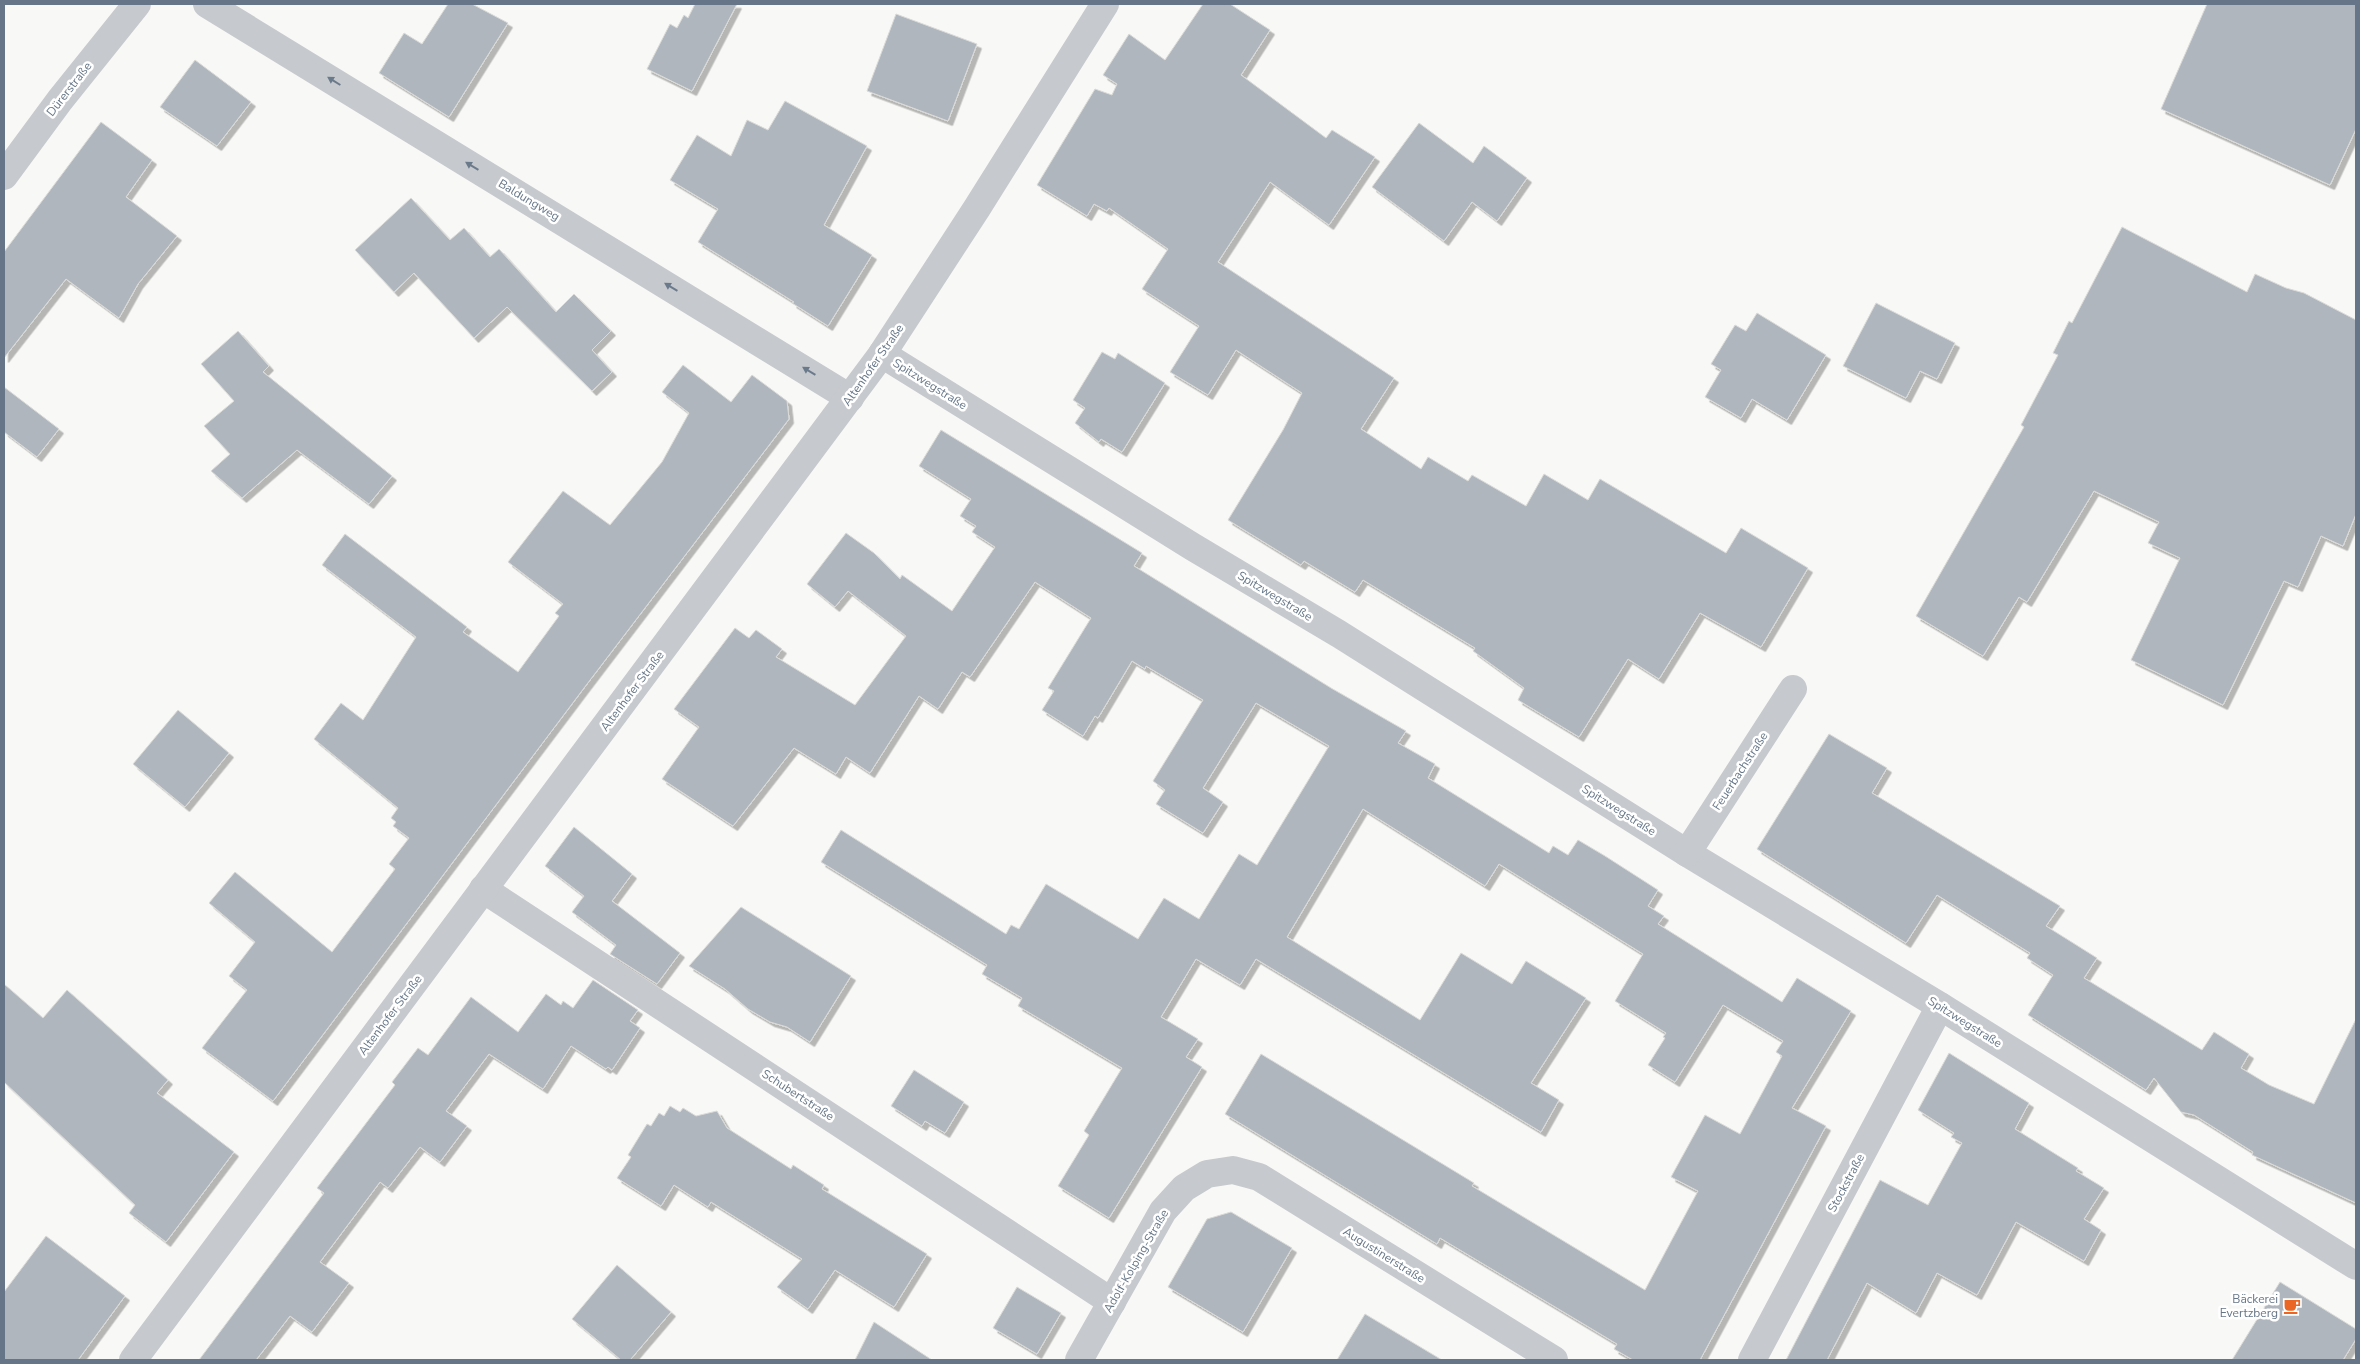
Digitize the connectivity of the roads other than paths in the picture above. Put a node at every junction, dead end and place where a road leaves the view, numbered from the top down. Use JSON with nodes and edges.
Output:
{"nodes":[{"id":1,"x":137,"y":4,"type":"edge"},
{"id":2,"x":207,"y":4,"type":"edge"},
{"id":3,"x":1105,"y":4,"type":"edge"},
{"id":4,"x":4,"y":176,"type":"edge"},
{"id":5,"x":882,"y":354,"type":"junction"},
{"id":6,"x":850,"y":398,"type":"junction"},
{"id":7,"x":1793,"y":689,"type":"dead end"},
{"id":8,"x":1687,"y":853,"type":"junction"},
{"id":9,"x":483,"y":889,"type":"junction"},
{"id":10,"x":1940,"y":1006,"type":"junction"},
{"id":11,"x":1208,"y":1174,"type":"joint"},
{"id":12,"x":2356,"y":1266,"type":"edge"},
{"id":13,"x":1112,"y":1302,"type":"junction"},
{"id":14,"x":133,"y":1360,"type":"edge"},
{"id":15,"x":1079,"y":1360,"type":"edge"},
{"id":16,"x":1554,"y":1360,"type":"edge"},
{"id":17,"x":1752,"y":1360,"type":"edge"}],
"edges":[{"from":1,"to":4,"type":"street","name":"Dürerstraße"},
{"from":6,"to":2,"type":"street","name":"Baldungweg","one_way":true},
{"from":3,"to":5,"type":"street","name":"Altenhofer Straße"},
{"from":5,"to":6,"type":"street","name":"Altenhofer Straße"},
{"from":5,"to":8,"type":"street","name":"Spitzwegstraße"},
{"from":6,"to":9,"type":"street","name":"Altenhofer Straße"},
{"from":7,"to":8,"type":"street","name":"Feuerbachstraße"},
{"from":8,"to":10,"type":"street","name":"Spitzwegstraße"},
{"from":9,"to":13,"type":"street","name":"Schubertstraße"},
{"from":9,"to":14,"type":"street","name":"Altenhofer Straße"},
{"from":10,"to":12,"type":"street","name":"Spitzwegstraße"},
{"from":10,"to":17,"type":"street","name":"Stockstraße"},
{"from":11,"to":13,"type":"street","name":"Adolf-Kolping-Straße"},
{"from":11,"to":16,"type":"street","name":"Augustinerstraße"},
{"from":13,"to":15,"type":"street","name":"Adolf-Kolping-Straße"}]}
